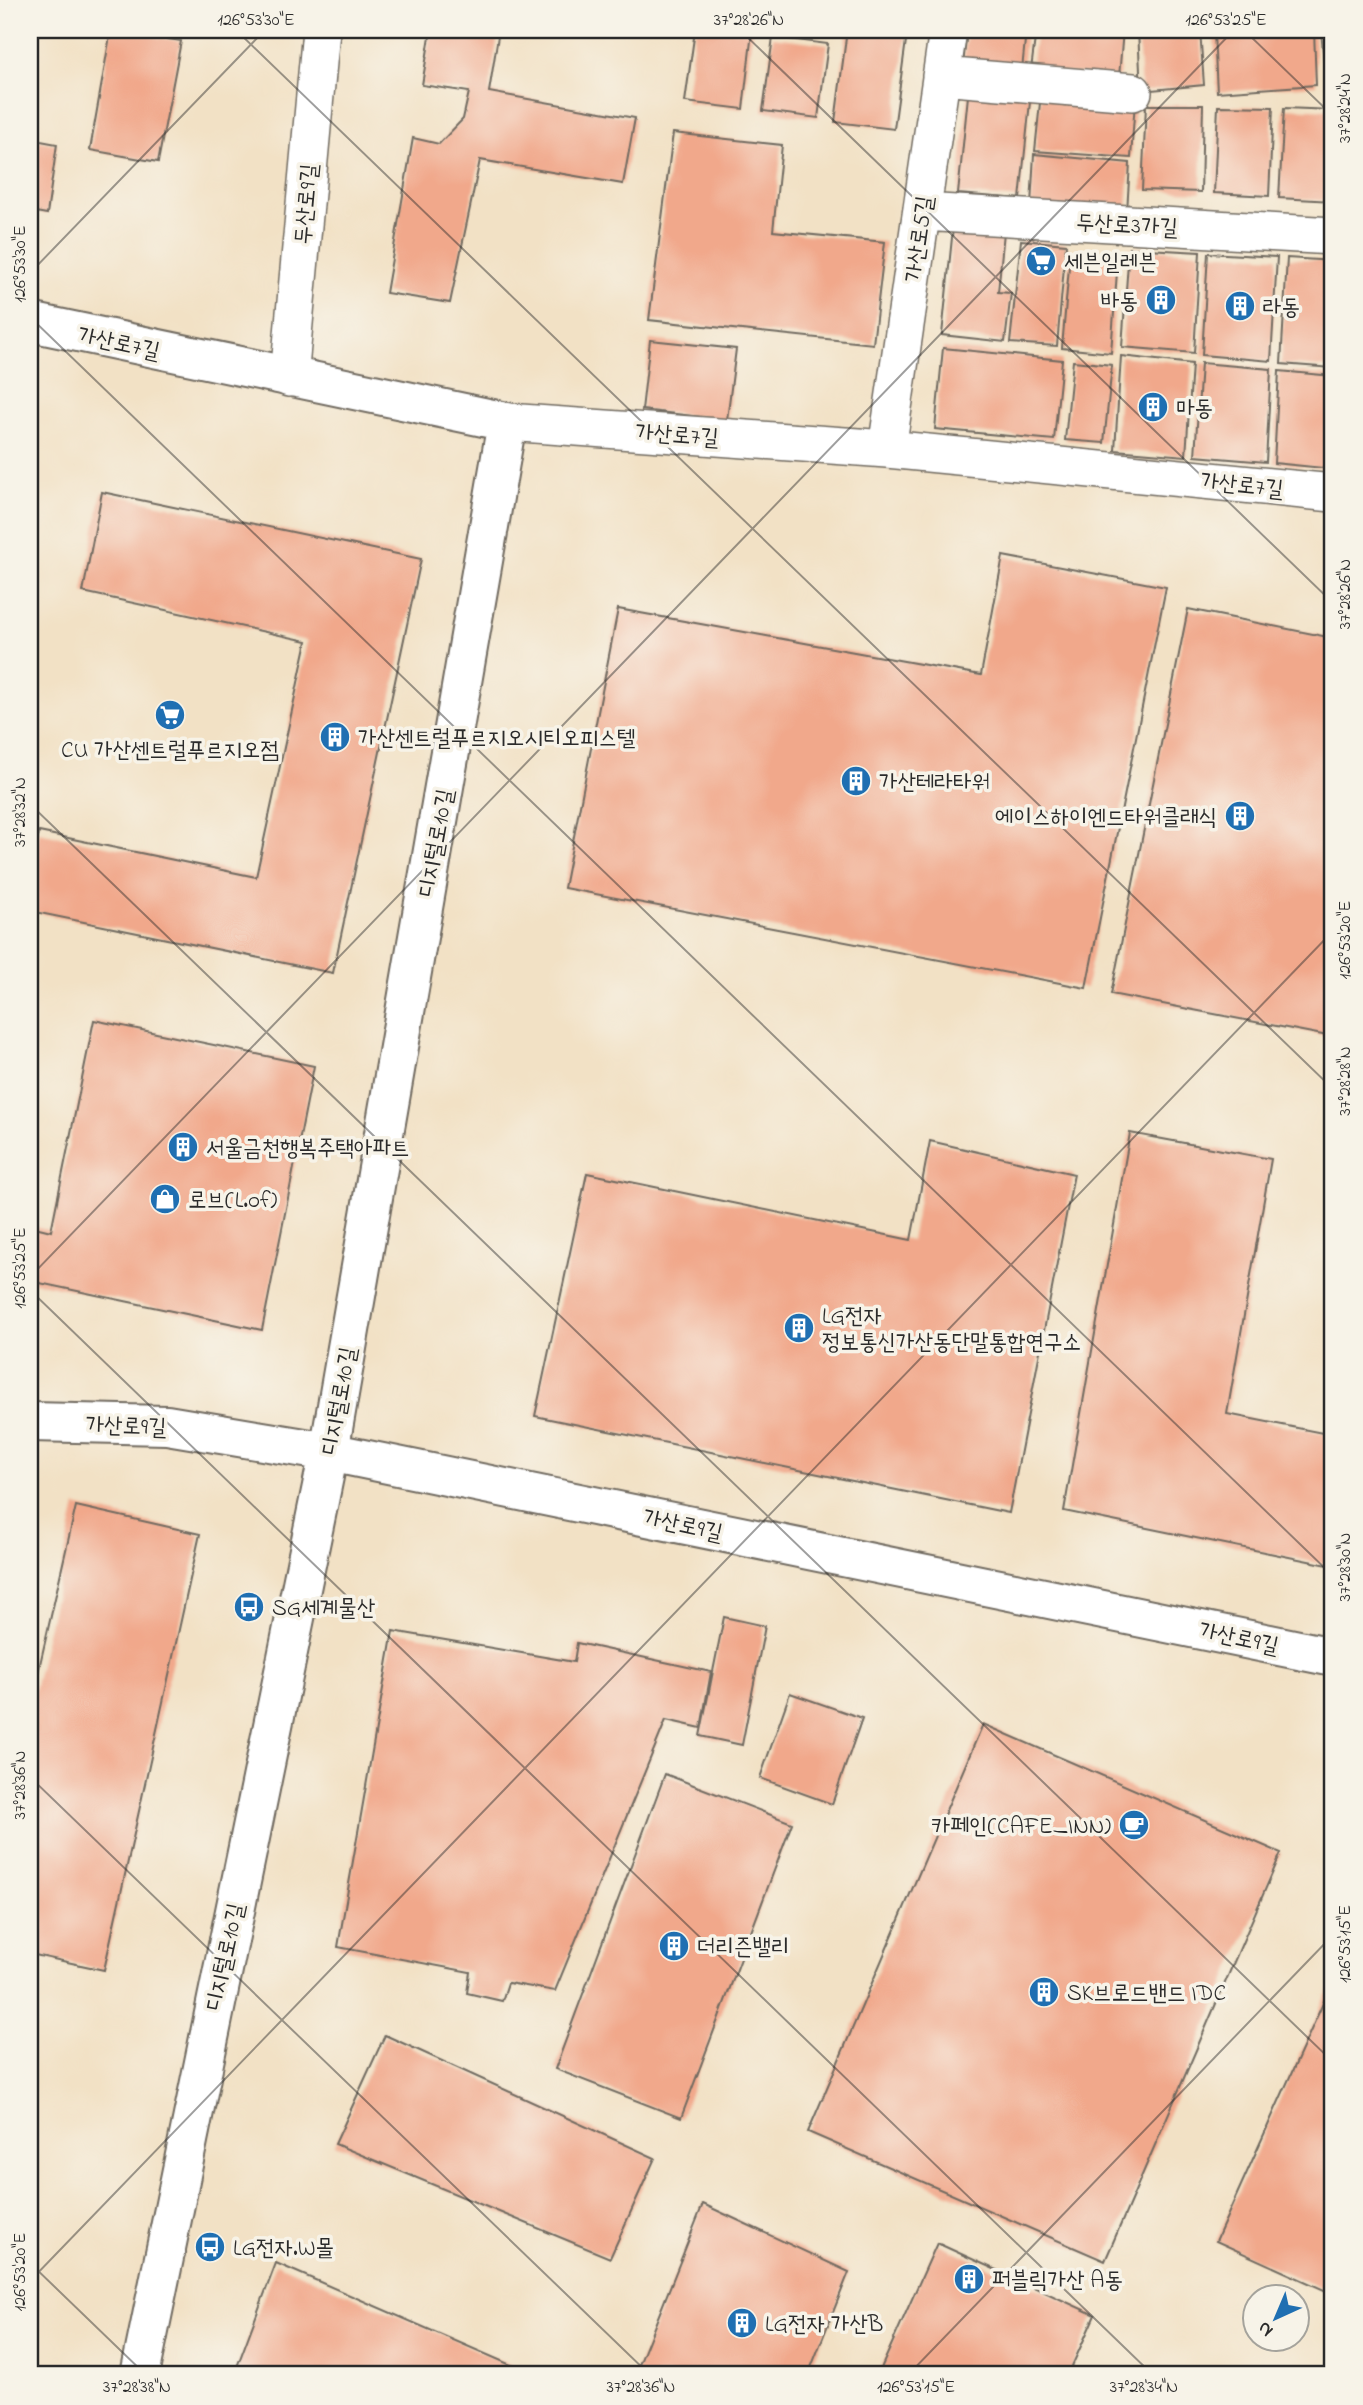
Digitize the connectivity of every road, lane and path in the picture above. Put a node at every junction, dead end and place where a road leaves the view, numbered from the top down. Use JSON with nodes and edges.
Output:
{"nodes":[{"id":1,"x":321,"y":30,"type":"edge"},
{"id":2,"x":948,"y":30,"type":"edge"},
{"id":3,"x":941,"y":76,"type":"junction"},
{"id":4,"x":1133,"y":92,"type":"dead end"},
{"id":5,"x":922,"y":212,"type":"junction"},
{"id":6,"x":1333,"y":236,"type":"edge"},
{"id":7,"x":30,"y":322,"type":"edge"},
{"id":8,"x":289,"y":378,"type":"junction"},
{"id":9,"x":508,"y":422,"type":"junction"},
{"id":10,"x":887,"y":449,"type":"junction"},
{"id":11,"x":1333,"y":493,"type":"edge"},
{"id":12,"x":30,"y":1422,"type":"edge"},
{"id":13,"x":329,"y":1452,"type":"junction"},
{"id":14,"x":1333,"y":1657,"type":"edge"},
{"id":15,"x":139,"y":2375,"type":"edge"}],
"edges":[{"from":1,"to":8,"type":"street","name":"두산로9길"},
{"from":2,"to":3,"type":"street","name":"가산로5길"},
{"from":3,"to":4,"type":"street"},
{"from":3,"to":5,"type":"street","name":"가산로5길"},
{"from":5,"to":6,"type":"street","name":"두산로3가길"},
{"from":5,"to":10,"type":"street","name":"가산로5길"},
{"from":7,"to":8,"type":"street","name":"가산로7길"},
{"from":8,"to":9,"type":"street","name":"가산로7길"},
{"from":9,"to":10,"type":"street","name":"가산로7길"},
{"from":9,"to":13,"type":"street","name":"디지털로10길"},
{"from":10,"to":11,"type":"street","name":"가산로7길"},
{"from":12,"to":13,"type":"street","name":"가산로9길"},
{"from":13,"to":14,"type":"street","name":"가산로9길"},
{"from":13,"to":15,"type":"street","name":"디지털로10길"}]}
